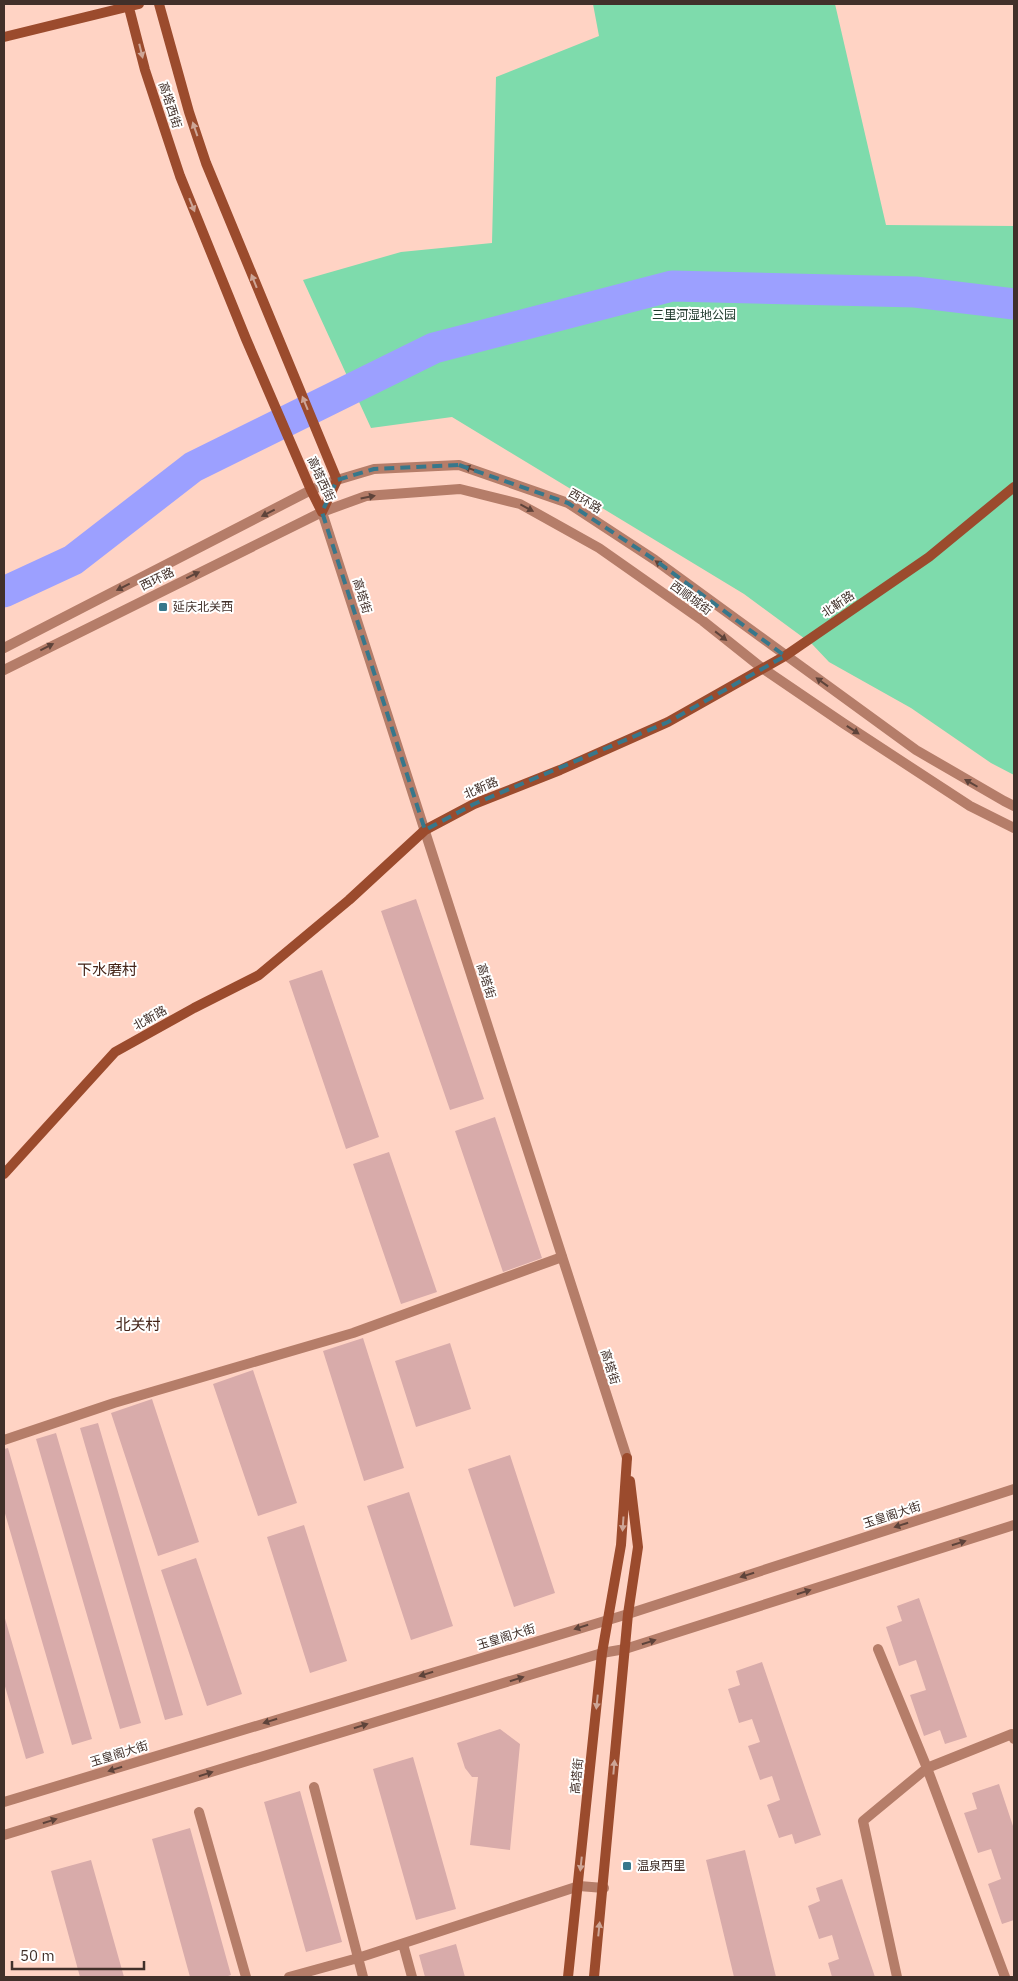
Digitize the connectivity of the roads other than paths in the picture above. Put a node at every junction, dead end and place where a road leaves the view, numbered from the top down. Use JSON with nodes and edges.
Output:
{"nodes":[{"id":1,"x":158,"y":4,"type":"edge"},
{"id":2,"x":132,"y":5,"type":"edge"},
{"id":3,"x":4,"y":37,"type":"edge"},
{"id":4,"x":337,"y":480,"type":"junction"},
{"id":5,"x":1014,"y":487,"type":"edge"},
{"id":6,"x":311,"y":490,"type":"junction"},
{"id":7,"x":322,"y":512,"type":"junction"},
{"id":8,"x":4,"y":648,"type":"edge"},
{"id":9,"x":785,"y":656,"type":"junction"},
{"id":10,"x":762,"y":668,"type":"junction"},
{"id":11,"x":4,"y":670,"type":"edge"},
{"id":12,"x":1014,"y":806,"type":"edge"},
{"id":13,"x":1014,"y":828,"type":"edge"},
{"id":14,"x":425,"y":830,"type":"junction"},
{"id":15,"x":4,"y":1174,"type":"edge"},
{"id":16,"x":562,"y":1257,"type":"junction"},
{"id":17,"x":4,"y":1440,"type":"edge"},
{"id":18,"x":627,"y":1458,"type":"junction"},
{"id":19,"x":1014,"y":1489,"type":"edge"},
{"id":20,"x":1014,"y":1525,"type":"edge"},
{"id":21,"x":628,"y":1614,"type":"junction"},
{"id":22,"x":607,"y":1619,"type":"junction"},
{"id":23,"x":625,"y":1649,"type":"junction"},
{"id":24,"x":878,"y":1649,"type":"dead end"},
{"id":25,"x":602,"y":1653,"type":"junction"},
{"id":26,"x":1014,"y":1739,"type":"edge"},
{"id":27,"x":927,"y":1768,"type":"junction"},
{"id":28,"x":314,"y":1787,"type":"dead end"},
{"id":29,"x":4,"y":1802,"type":"edge"},
{"id":30,"x":199,"y":1812,"type":"dead end"},
{"id":31,"x":4,"y":1835,"type":"edge"},
{"id":32,"x":579,"y":1886,"type":"junction"},
{"id":33,"x":604,"y":1888,"type":"junction"},
{"id":34,"x":403,"y":1944,"type":"junction"},
{"id":35,"x":358,"y":1958,"type":"junction"},
{"id":36,"x":246,"y":1977,"type":"edge"},
{"id":37,"x":289,"y":1977,"type":"edge"},
{"id":38,"x":363,"y":1977,"type":"edge"},
{"id":39,"x":412,"y":1977,"type":"edge"},
{"id":40,"x":568,"y":1977,"type":"edge"},
{"id":41,"x":594,"y":1977,"type":"edge"},
{"id":42,"x":896,"y":1977,"type":"edge"},
{"id":43,"x":1005,"y":1977,"type":"edge"}],
"edges":[{"from":4,"to":1,"type":"main road","name":"高塔西街","one_way":true},
{"from":2,"to":3,"type":"main road"},
{"from":2,"to":6,"type":"main road","name":"高塔西街","one_way":true},
{"from":4,"to":6,"type":"street","name":"西环路"},
{"from":4,"to":7,"type":"main road","name":"高塔西街"},
{"from":9,"to":4,"type":"street","name":"西环路","one_way":true},
{"from":5,"to":9,"type":"main road","name":"北靳路"},
{"from":6,"to":7,"type":"main road","name":"高塔西街"},
{"from":6,"to":8,"type":"street","name":"西环路","one_way":true},
{"from":7,"to":10,"type":"street","name":"西顺城街","one_way":true},
{"from":11,"to":7,"type":"street","name":"西环路","one_way":true},
{"from":7,"to":14,"type":"street","name":"高塔街"},
{"from":9,"to":10,"type":"main road","name":"北靳路"},
{"from":12,"to":9,"type":"street","one_way":true},
{"from":10,"to":13,"type":"street","name":"西顺城街","one_way":true},
{"from":10,"to":14,"type":"main road","name":"北靳路"},
{"from":14,"to":15,"type":"main road","name":"北靳路"},
{"from":14,"to":16,"type":"street","name":"高塔街"},
{"from":16,"to":17,"type":"street"},
{"from":16,"to":18,"type":"street","name":"高塔街"},
{"from":18,"to":21,"type":"main road","name":"高塔街"},
{"from":18,"to":22,"type":"main road","name":"高塔街","one_way":true},
{"from":19,"to":21,"type":"street","name":"玉皇阁大街","one_way":true},
{"from":23,"to":20,"type":"street","one_way":true},
{"from":21,"to":22,"type":"street","name":"玉皇阁大街"},
{"from":21,"to":23,"type":"main road","name":"高塔街"},
{"from":22,"to":25,"type":"main road","name":"高塔街"},
{"from":22,"to":29,"type":"street","name":"玉皇阁大街","one_way":true},
{"from":23,"to":25,"type":"street"},
{"from":33,"to":23,"type":"main road","name":"高塔街","one_way":true},
{"from":24,"to":27,"type":"street"},
{"from":31,"to":25,"type":"street","one_way":true},
{"from":25,"to":32,"type":"main road","name":"高塔街","one_way":true},
{"from":26,"to":27,"type":"street"},
{"from":27,"to":42,"type":"street"},
{"from":27,"to":43,"type":"street"},
{"from":28,"to":35,"type":"street"},
{"from":30,"to":36,"type":"street"},
{"from":32,"to":33,"type":"street"},
{"from":32,"to":34,"type":"street"},
{"from":32,"to":40,"type":"main road","name":"高塔街"},
{"from":41,"to":33,"type":"main road","name":"高塔街","one_way":true},
{"from":34,"to":35,"type":"street"},
{"from":34,"to":39,"type":"street"},
{"from":35,"to":37,"type":"street"},
{"from":35,"to":38,"type":"street"}]}
